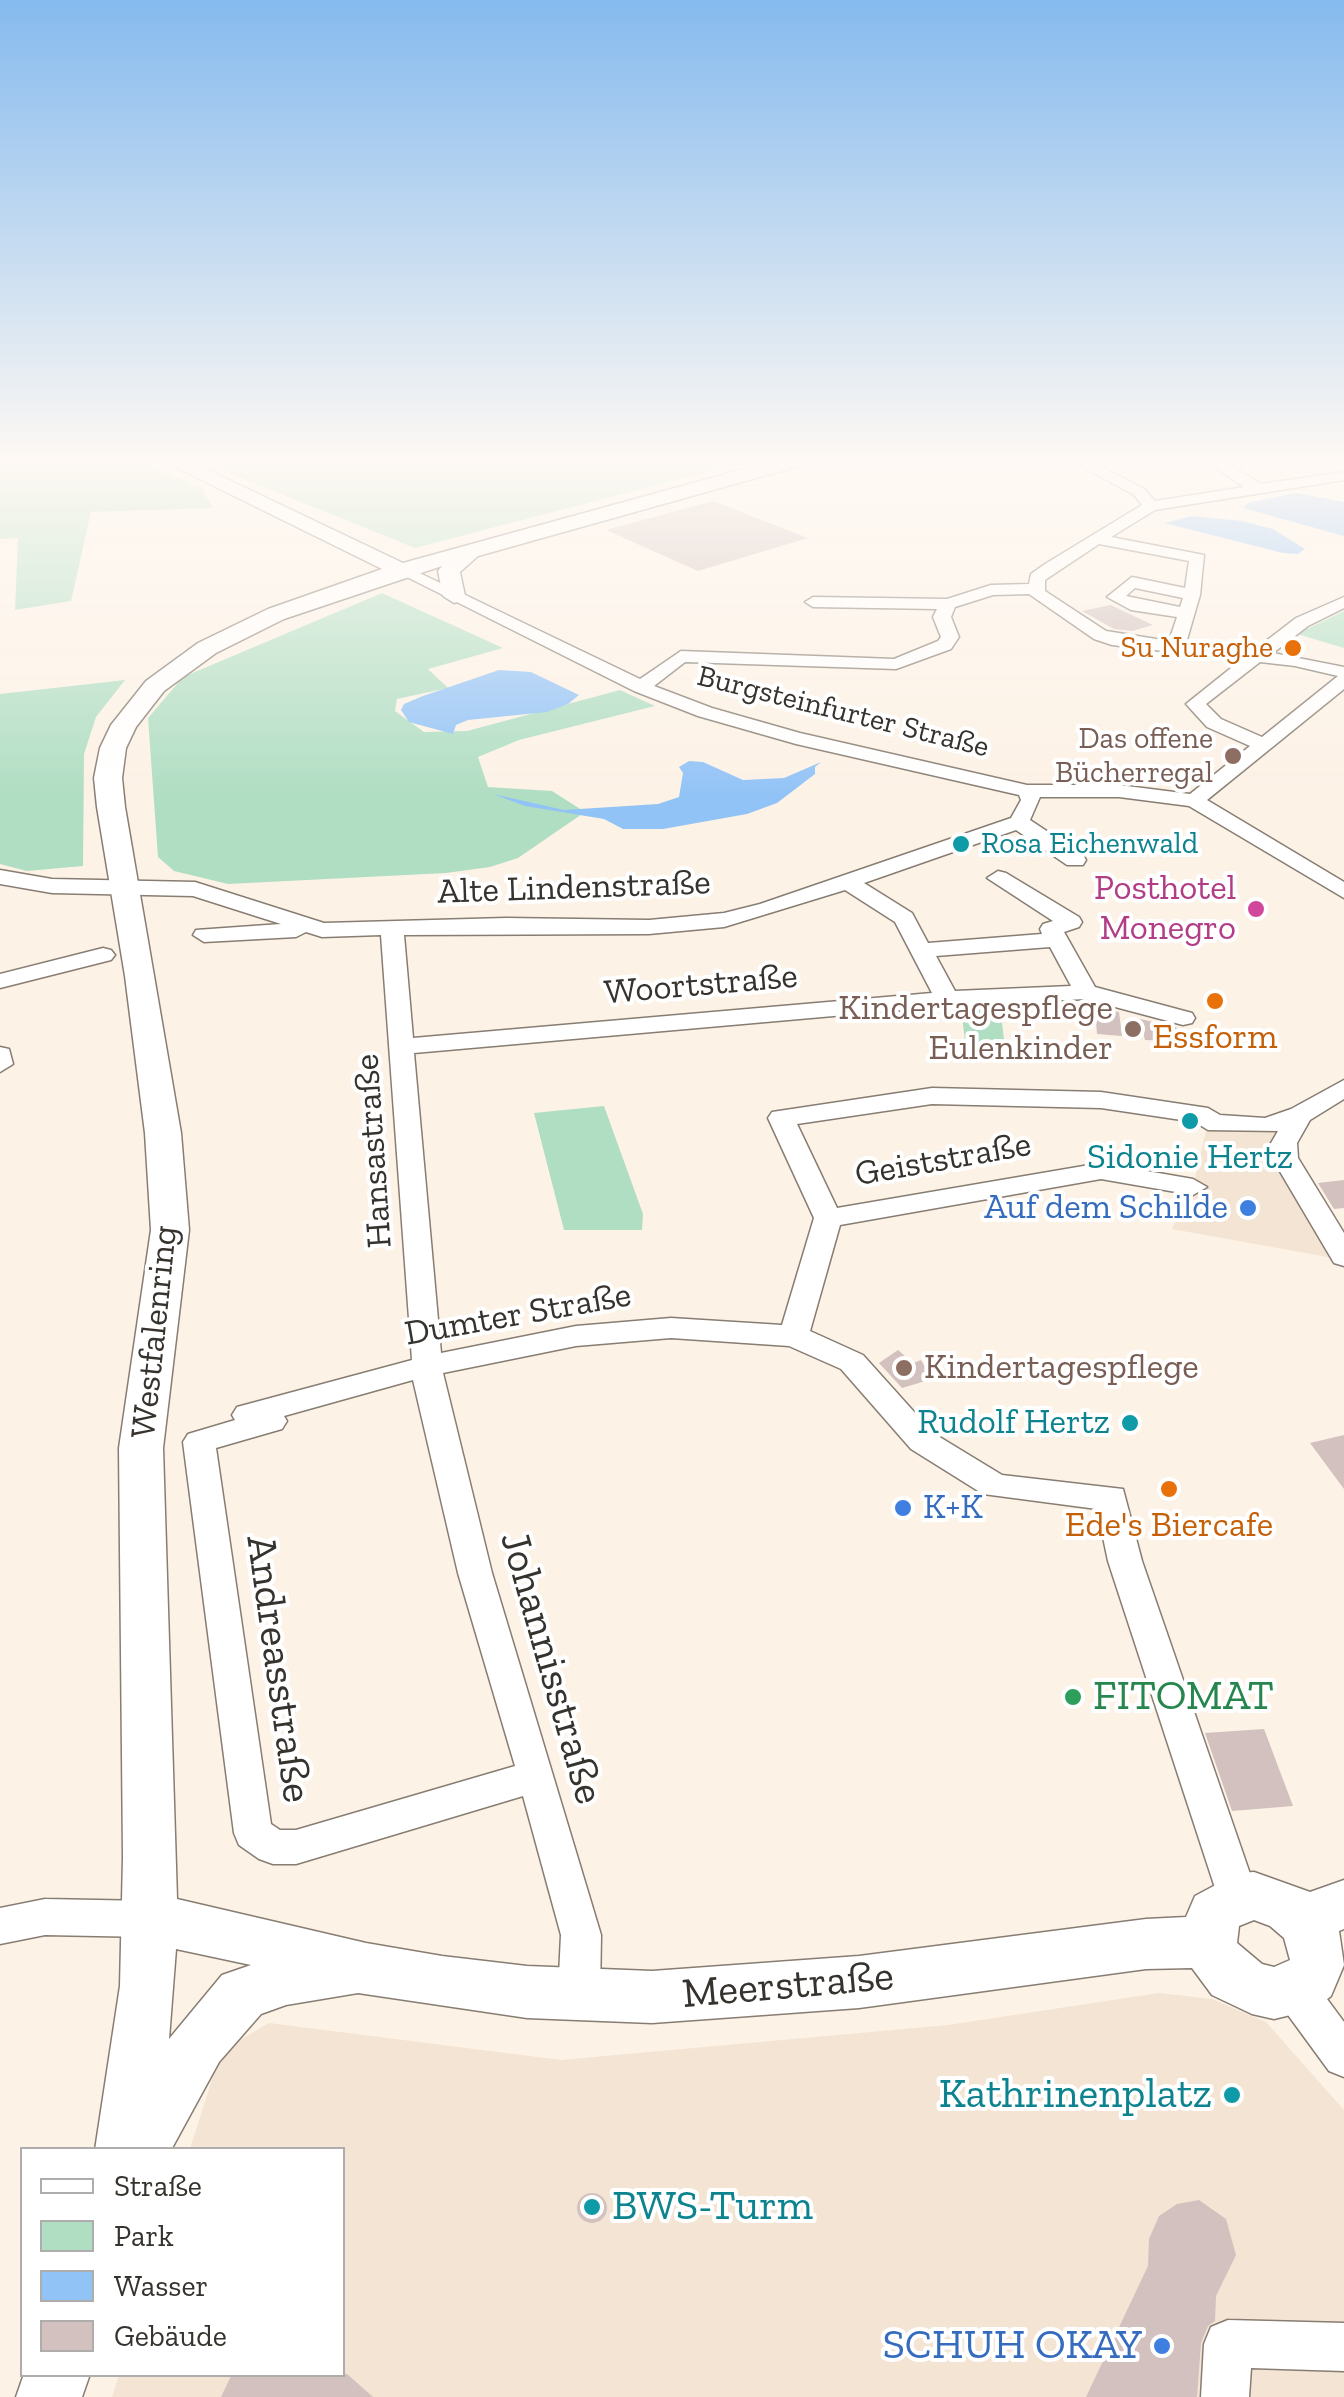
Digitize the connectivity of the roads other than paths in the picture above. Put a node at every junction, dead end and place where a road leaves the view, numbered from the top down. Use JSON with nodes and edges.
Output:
{"nodes":[{"id":1,"x":362,"y":572,"type":"edge"},
{"id":2,"x":395,"y":572,"type":"edge"},
{"id":3,"x":405,"y":572,"type":"edge"},
{"id":4,"x":449,"y":572,"type":"edge"},
{"id":5,"x":1046,"y":572,"type":"edge"},
{"id":6,"x":1196,"y":572,"type":"edge"},
{"id":7,"x":355,"y":584,"type":"junction"},
{"id":8,"x":1036,"y":588,"type":"junction"},
{"id":9,"x":1192,"y":595,"type":"junction"},
{"id":10,"x":454,"y":596,"type":"junction"},
{"id":11,"x":813,"y":602,"type":"dead end"},
{"id":12,"x":1344,"y":602,"type":"edge"},
{"id":13,"x":948,"y":604,"type":"junction"},
{"id":14,"x":1187,"y":614,"type":"junction"},
{"id":15,"x":1176,"y":648,"type":"junction"},
{"id":16,"x":1262,"y":657,"type":"junction"},
{"id":17,"x":1344,"y":672,"type":"edge"},
{"id":18,"x":1344,"y":680,"type":"edge"},
{"id":19,"x":641,"y":687,"type":"junction"},
{"id":20,"x":1262,"y":744,"type":"junction"},
{"id":21,"x":1027,"y":792,"type":"junction"},
{"id":22,"x":1194,"y":801,"type":"junction"},
{"id":23,"x":1018,"y":822,"type":"junction"},
{"id":24,"x":1075,"y":860,"type":"dead end"},
{"id":25,"x":0,"y":878,"type":"edge"},
{"id":26,"x":998,"y":878,"type":"dead end"},
{"id":27,"x":845,"y":880,"type":"junction"},
{"id":28,"x":125,"y":886,"type":"junction"},
{"id":29,"x":1344,"y":890,"type":"edge"},
{"id":30,"x":322,"y":930,"type":"junction"},
{"id":31,"x":392,"y":930,"type":"junction"},
{"id":32,"x":204,"y":935,"type":"dead end"},
{"id":33,"x":1056,"y":940,"type":"junction"},
{"id":34,"x":922,"y":950,"type":"junction"},
{"id":35,"x":103,"y":955,"type":"dead end"},
{"id":36,"x":0,"y":981,"type":"edge"},
{"id":37,"x":1086,"y":992,"type":"junction"},
{"id":38,"x":946,"y":999,"type":"junction"},
{"id":39,"x":1183,"y":1018,"type":"dead end"},
{"id":40,"x":401,"y":1048,"type":"junction"},
{"id":41,"x":0,"y":1054,"type":"edge"},
{"id":42,"x":0,"y":1064,"type":"edge"},
{"id":43,"x":1344,"y":1088,"type":"edge"},
{"id":44,"x":1300,"y":1114,"type":"junction"},
{"id":45,"x":1192,"y":1187,"type":"dead end"},
{"id":46,"x":828,"y":1218,"type":"junction"},
{"id":47,"x":1344,"y":1257,"type":"edge"},
{"id":48,"x":794,"y":1336,"type":"junction"},
{"id":49,"x":426,"y":1366,"type":"junction"},
{"id":50,"x":290,"y":1402,"type":"junction"},
{"id":51,"x":248,"y":1415,"type":"dead end"},
{"id":52,"x":538,"y":1776,"type":"junction"},
{"id":53,"x":1324,"y":1912,"type":"edge"},
{"id":54,"x":1223,"y":1919,"type":"junction"},
{"id":55,"x":149,"y":1920,"type":"junction"},
{"id":56,"x":0,"y":1926,"type":"edge"},
{"id":57,"x":366,"y":1970,"type":"junction"},
{"id":58,"x":1295,"y":1990,"type":"junction"},
{"id":59,"x":580,"y":1995,"type":"junction"},
{"id":60,"x":1344,"y":2057,"type":"edge"},
{"id":61,"x":124,"y":2147,"type":"edge"},
{"id":62,"x":140,"y":2147,"type":"edge"},
{"id":63,"x":1344,"y":2347,"type":"edge"},
{"id":64,"x":1225,"y":2397,"type":"edge"}],
"edges":[{"from":1,"to":7,"type":"main road"},
{"from":2,"to":7,"type":"main road","name":"Westfalenring"},
{"from":3,"to":10,"type":"street","name":"Burgsteinfurter Straße"},
{"from":4,"to":10,"type":"main road"},
{"from":5,"to":8,"type":"street"},
{"from":6,"to":9,"type":"street"},
{"from":7,"to":28,"type":"main road","name":"Westfalenring"},
{"from":8,"to":13,"type":"street"},
{"from":8,"to":15,"type":"street"},
{"from":9,"to":14,"type":"street"},
{"from":9,"to":14,"type":"street"},
{"from":10,"to":19,"type":"street","name":"Burgsteinfurter Straße"},
{"from":11,"to":13,"type":"street"},
{"from":12,"to":16,"type":"street"},
{"from":13,"to":19,"type":"street"},
{"from":14,"to":15,"type":"street"},
{"from":15,"to":16,"type":"street"},
{"from":16,"to":17,"type":"street"},
{"from":16,"to":20,"type":"street"},
{"from":18,"to":20,"type":"street"},
{"from":19,"to":21,"type":"street","name":"Burgsteinfurter Straße"},
{"from":20,"to":22,"type":"street"},
{"from":21,"to":22,"type":"street","name":"Burgsteinfurter Straße"},
{"from":21,"to":23,"type":"street"},
{"from":22,"to":29,"type":"street"},
{"from":23,"to":24,"type":"street"},
{"from":23,"to":27,"type":"street","name":"Alte Lindenstraße"},
{"from":25,"to":28,"type":"street","name":"Alte Lindenstraße"},
{"from":26,"to":33,"type":"street"},
{"from":27,"to":31,"type":"street","name":"Alte Lindenstraße"},
{"from":27,"to":34,"type":"street"},
{"from":28,"to":30,"type":"street","name":"Alte Lindenstraße"},
{"from":28,"to":55,"type":"main road","name":"Westfalenring"},
{"from":30,"to":31,"type":"street","name":"Alte Lindenstraße"},
{"from":30,"to":32,"type":"street","name":"Alte Lindenstraße"},
{"from":31,"to":40,"type":"street","name":"Hansastraße"},
{"from":33,"to":34,"type":"street"},
{"from":33,"to":37,"type":"street"},
{"from":34,"to":38,"type":"street"},
{"from":35,"to":36,"type":"street"},
{"from":37,"to":38,"type":"street","name":"Woortstraße"},
{"from":37,"to":39,"type":"street","name":"Woortstraße"},
{"from":38,"to":40,"type":"street","name":"Woortstraße"},
{"from":40,"to":49,"type":"street","name":"Hansastraße"},
{"from":41,"to":42,"type":"street"},
{"from":43,"to":44,"type":"street"},
{"from":44,"to":46,"type":"street"},
{"from":44,"to":47,"type":"street"},
{"from":45,"to":46,"type":"street","name":"Geiststraße"},
{"from":46,"to":48,"type":"street","name":"Geiststraße"},
{"from":48,"to":49,"type":"street","name":"Dumter Straße"},
{"from":48,"to":54,"type":"street","name":"Dumter Straße"},
{"from":49,"to":50,"type":"street","name":"Dumter Straße"},
{"from":49,"to":52,"type":"street","name":"Johannisstraße"},
{"from":50,"to":51,"type":"street","name":"Dumter Straße"},
{"from":50,"to":52,"type":"street","name":"Andreasstraße"},
{"from":52,"to":59,"type":"street","name":"Johannisstraße"},
{"from":53,"to":54,"type":"main road"},
{"from":53,"to":58,"type":"main road"},
{"from":54,"to":58,"type":"main road"},
{"from":54,"to":59,"type":"main road","name":"Meerstraße"},
{"from":55,"to":56,"type":"street"},
{"from":55,"to":57,"type":"main road","name":"Meerstraße"},
{"from":55,"to":61,"type":"main road","name":"Westfalenring"},
{"from":57,"to":59,"type":"main road","name":"Meerstraße"},
{"from":57,"to":62,"type":"main road","name":"Meerstraße"},
{"from":58,"to":60,"type":"street"},
{"from":63,"to":64,"type":"street"}]}
